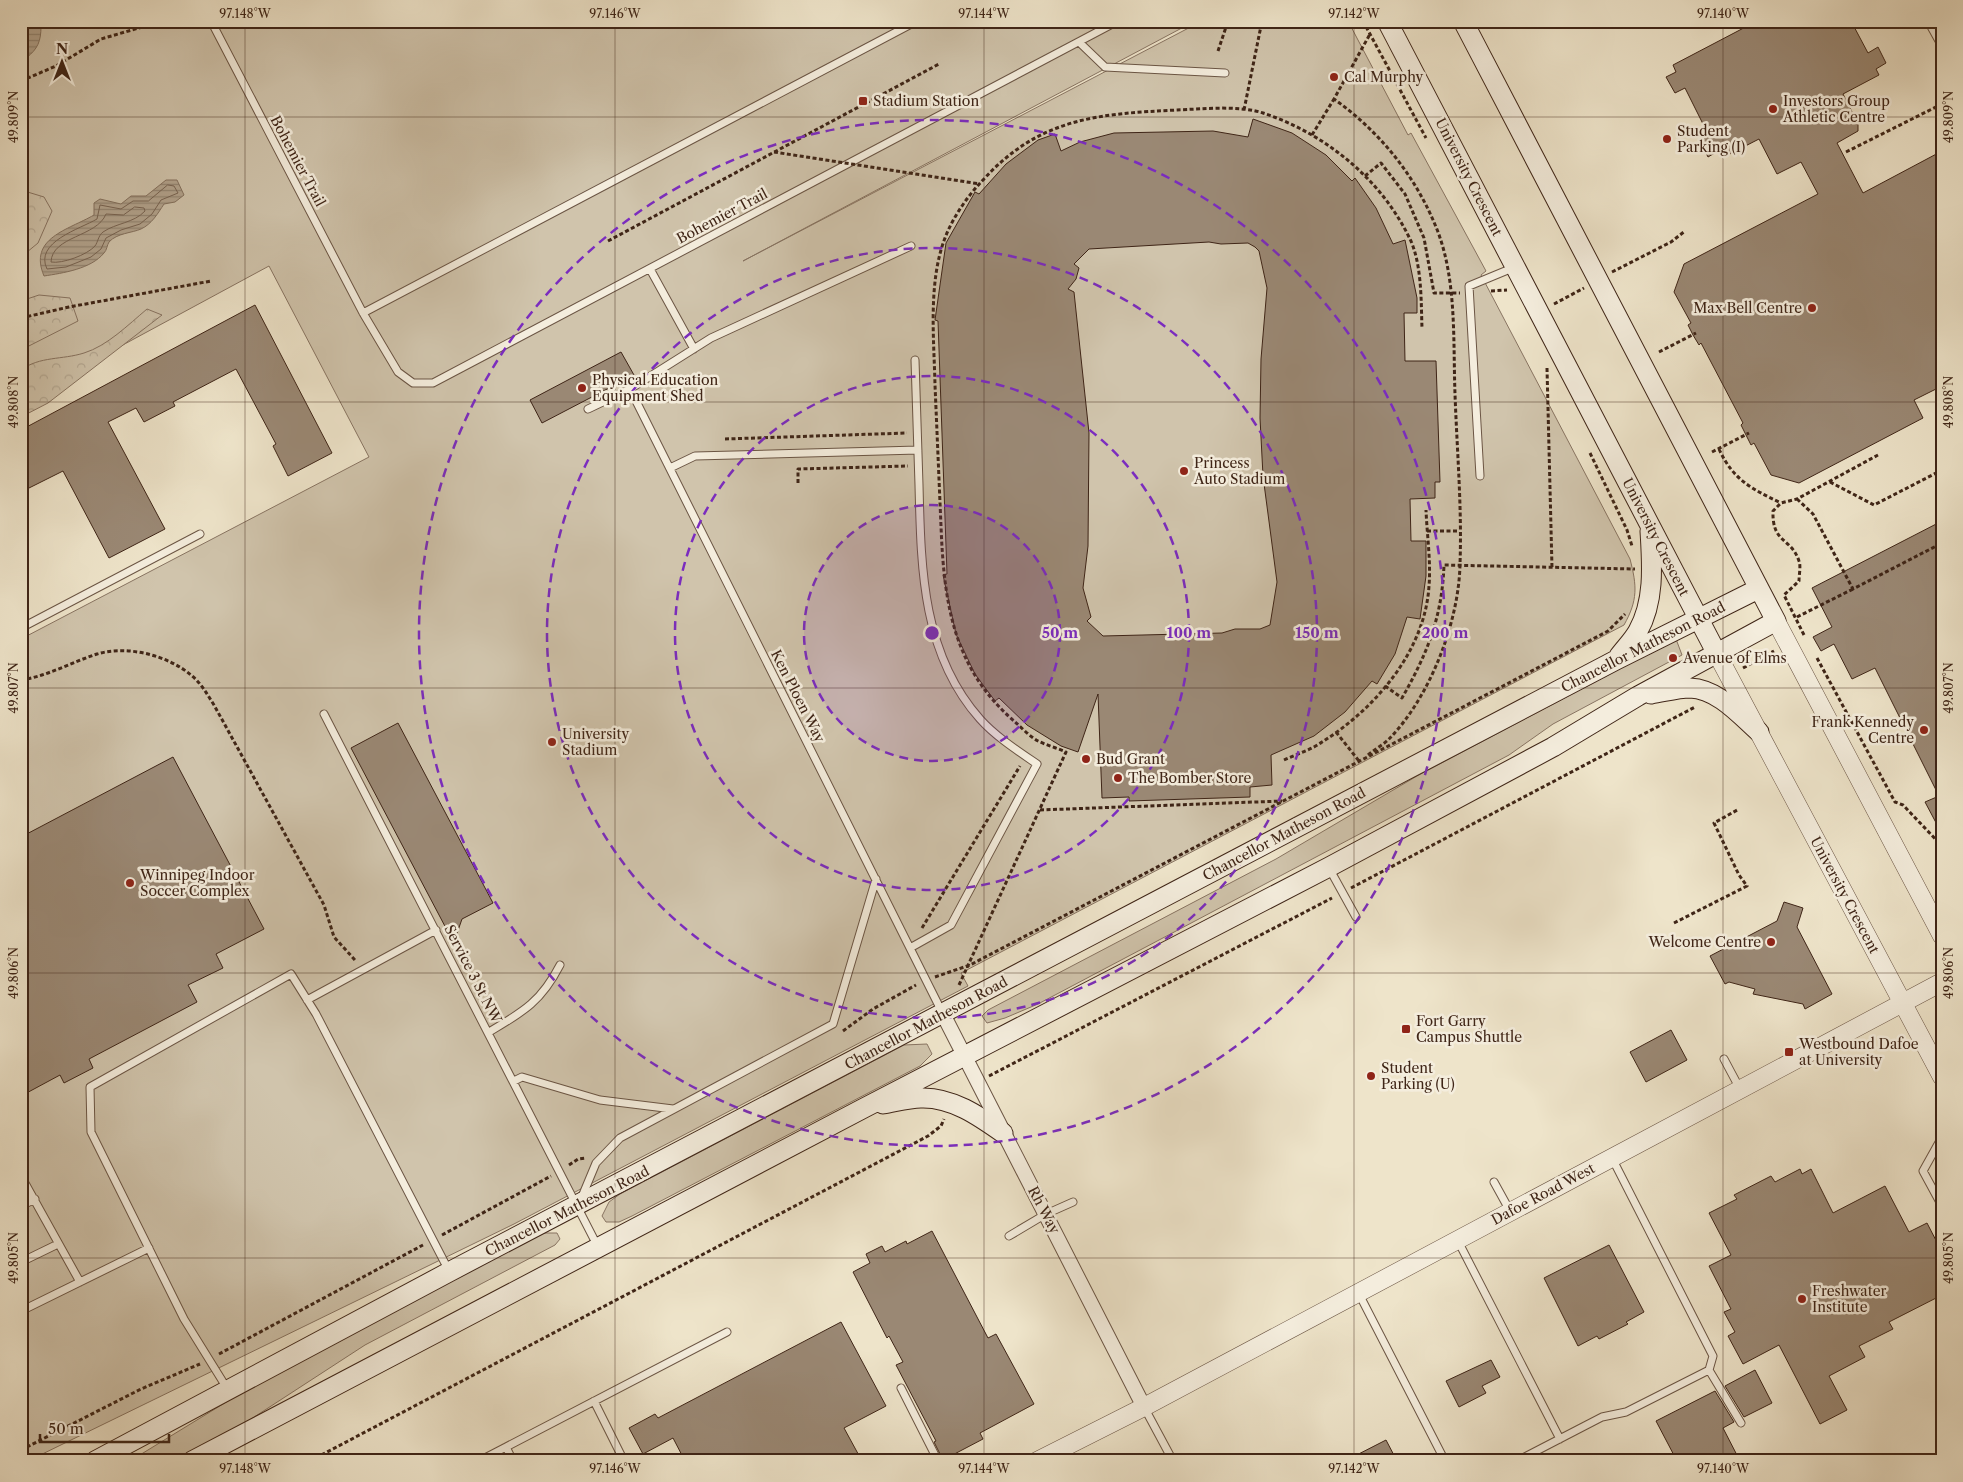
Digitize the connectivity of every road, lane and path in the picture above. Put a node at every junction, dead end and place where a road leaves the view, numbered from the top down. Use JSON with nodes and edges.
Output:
{"nodes":[{"id":1,"x":211,"y":21,"type":"edge"},
{"id":2,"x":917,"y":21,"type":"edge"},
{"id":3,"x":1118,"y":21,"type":"edge"},
{"id":4,"x":1228,"y":21,"type":"edge"},
{"id":5,"x":1262,"y":21,"type":"edge"},
{"id":6,"x":1363,"y":21,"type":"edge"},
{"id":7,"x":1387,"y":21,"type":"edge"},
{"id":8,"x":1462,"y":21,"type":"edge"},
{"id":9,"x":1932,"y":21,"type":"edge"},
{"id":10,"x":156,"y":23,"type":"dead end"},
{"id":11,"x":1370,"y":34,"type":"junction"},
{"id":12,"x":1942,"y":39,"type":"edge"},
{"id":13,"x":1079,"y":42,"type":"junction"},
{"id":14,"x":1218,"y":52,"type":"dead end"},
{"id":15,"x":938,"y":64,"type":"dead end"},
{"id":16,"x":1225,"y":73,"type":"dead end"},
{"id":17,"x":21,"y":81,"type":"edge"},
{"id":18,"x":1334,"y":99,"type":"junction"},
{"id":19,"x":1942,"y":104,"type":"edge"},
{"id":20,"x":1244,"y":110,"type":"junction"},
{"id":21,"x":1312,"y":135,"type":"junction"},
{"id":22,"x":1429,"y":144,"type":"dead end"},
{"id":23,"x":774,"y":152,"type":"junction"},
{"id":24,"x":1846,"y":152,"type":"dead end"},
{"id":25,"x":1365,"y":176,"type":"junction"},
{"id":26,"x":980,"y":184,"type":"junction"},
{"id":27,"x":1685,"y":231,"type":"dead end"},
{"id":28,"x":608,"y":241,"type":"dead end"},
{"id":29,"x":911,"y":246,"type":"dead end"},
{"id":30,"x":650,"y":269,"type":"junction"},
{"id":31,"x":1507,"y":270,"type":"junction"},
{"id":32,"x":1616,"y":270,"type":"dead end"},
{"id":33,"x":211,"y":281,"type":"dead end"},
{"id":34,"x":1591,"y":284,"type":"dead end"},
{"id":35,"x":1434,"y":293,"type":"dead end"},
{"id":36,"x":1512,"y":297,"type":"dead end"},
{"id":37,"x":1549,"y":307,"type":"dead end"},
{"id":38,"x":363,"y":313,"type":"junction"},
{"id":39,"x":21,"y":318,"type":"edge"},
{"id":40,"x":1422,"y":328,"type":"dead end"},
{"id":41,"x":1696,"y":333,"type":"dead end"},
{"id":42,"x":694,"y":349,"type":"junction"},
{"id":43,"x":1659,"y":352,"type":"dead end"},
{"id":44,"x":915,"y":360,"type":"dead end"},
{"id":45,"x":1551,"y":372,"type":"dead end"},
{"id":46,"x":630,"y":389,"type":"junction"},
{"id":47,"x":588,"y":409,"type":"dead end"},
{"id":48,"x":917,"y":432,"type":"junction"},
{"id":49,"x":937,"y":432,"type":"junction"},
{"id":50,"x":1749,"y":433,"type":"dead end"},
{"id":51,"x":725,"y":439,"type":"dead end"},
{"id":52,"x":1718,"y":449,"type":"junction"},
{"id":53,"x":918,"y":450,"type":"junction"},
{"id":54,"x":1589,"y":451,"type":"dead end"},
{"id":55,"x":1712,"y":452,"type":"dead end"},
{"id":56,"x":1878,"y":455,"type":"dead end"},
{"id":57,"x":939,"y":465,"type":"junction"},
{"id":58,"x":918,"y":466,"type":"junction"},
{"id":59,"x":670,"y":468,"type":"junction"},
{"id":60,"x":1942,"y":470,"type":"edge"},
{"id":61,"x":1480,"y":476,"type":"dead end"},
{"id":62,"x":1830,"y":481,"type":"junction"},
{"id":63,"x":798,"y":483,"type":"dead end"},
{"id":64,"x":1797,"y":499,"type":"junction"},
{"id":65,"x":1781,"y":503,"type":"junction"},
{"id":66,"x":1426,"y":510,"type":"dead end"},
{"id":67,"x":1650,"y":525,"type":"junction"},
{"id":68,"x":1427,"y":531,"type":"junction"},
{"id":69,"x":1459,"y":531,"type":"junction"},
{"id":70,"x":200,"y":534,"type":"dead end"},
{"id":71,"x":1942,"y":543,"type":"edge"},
{"id":72,"x":1634,"y":553,"type":"dead end"},
{"id":73,"x":1636,"y":561,"type":"dead end"},
{"id":74,"x":1460,"y":566,"type":"junction"},
{"id":75,"x":1552,"y":568,"type":"junction"},
{"id":76,"x":1637,"y":570,"type":"junction"},
{"id":77,"x":1636,"y":578,"type":"dead end"},
{"id":78,"x":1758,"y":589,"type":"junction"},
{"id":79,"x":1853,"y":589,"type":"junction"},
{"id":80,"x":1628,"y":608,"type":"dead end"},
{"id":81,"x":1797,"y":617,"type":"junction"},
{"id":82,"x":1698,"y":618,"type":"junction"},
{"id":83,"x":1776,"y":621,"type":"junction"},
{"id":84,"x":21,"y":628,"type":"edge"},
{"id":85,"x":1788,"y":644,"type":"junction"},
{"id":86,"x":1716,"y":652,"type":"junction"},
{"id":87,"x":1814,"y":653,"type":"dead end"},
{"id":88,"x":1616,"y":660,"type":"junction"},
{"id":89,"x":1728,"y":676,"type":"junction"},
{"id":90,"x":21,"y":680,"type":"edge"},
{"id":91,"x":1385,"y":686,"type":"junction"},
{"id":92,"x":1708,"y":693,"type":"junction"},
{"id":93,"x":1638,"y":696,"type":"junction"},
{"id":94,"x":324,"y":714,"type":"dead end"},
{"id":95,"x":1336,"y":732,"type":"junction"},
{"id":96,"x":1759,"y":732,"type":"junction"},
{"id":97,"x":1036,"y":740,"type":"junction"},
{"id":98,"x":1026,"y":756,"type":"junction"},
{"id":99,"x":1284,"y":760,"type":"dead end"},
{"id":100,"x":1359,"y":761,"type":"junction"},
{"id":101,"x":1284,"y":801,"type":"junction"},
{"id":102,"x":1739,"y":809,"type":"dead end"},
{"id":103,"x":1040,"y":810,"type":"junction"},
{"id":104,"x":1942,"y":846,"type":"edge"},
{"id":105,"x":1329,"y":867,"type":"junction"},
{"id":106,"x":876,"y":879,"type":"junction"},
{"id":107,"x":1342,"y":892,"type":"junction"},
{"id":108,"x":1356,"y":917,"type":"dead end"},
{"id":109,"x":1674,"y":923,"type":"dead end"},
{"id":110,"x":436,"y":930,"type":"junction"},
{"id":111,"x":1942,"y":936,"type":"edge"},
{"id":112,"x":910,"y":948,"type":"junction"},
{"id":113,"x":560,"y":965,"type":"dead end"},
{"id":114,"x":970,"y":965,"type":"junction"},
{"id":115,"x":365,"y":968,"type":"junction"},
{"id":116,"x":1942,"y":982,"type":"edge"},
{"id":117,"x":958,"y":986,"type":"dead end"},
{"id":118,"x":307,"y":1000,"type":"junction"},
{"id":119,"x":1903,"y":1003,"type":"junction"},
{"id":120,"x":943,"y":1014,"type":"junction"},
{"id":121,"x":489,"y":1032,"type":"junction"},
{"id":122,"x":964,"y":1056,"type":"junction"},
{"id":123,"x":1724,"y":1059,"type":"dead end"},
{"id":124,"x":1942,"y":1077,"type":"edge"},
{"id":125,"x":514,"y":1081,"type":"junction"},
{"id":126,"x":977,"y":1082,"type":"junction"},
{"id":127,"x":1740,"y":1089,"type":"junction"},
{"id":128,"x":952,"y":1103,"type":"junction"},
{"id":129,"x":864,"y":1108,"type":"junction"},
{"id":130,"x":674,"y":1110,"type":"junction"},
{"id":131,"x":1003,"y":1133,"type":"junction"},
{"id":132,"x":1942,"y":1138,"type":"edge"},
{"id":133,"x":1612,"y":1158,"type":"junction"},
{"id":134,"x":560,"y":1172,"type":"junction"},
{"id":135,"x":21,"y":1176,"type":"edge"},
{"id":136,"x":1494,"y":1182,"type":"dead end"},
{"id":137,"x":35,"y":1199,"type":"junction"},
{"id":138,"x":1073,"y":1202,"type":"dead end"},
{"id":139,"x":21,"y":1206,"type":"edge"},
{"id":140,"x":578,"y":1206,"type":"junction"},
{"id":141,"x":1942,"y":1206,"type":"edge"},
{"id":142,"x":1510,"y":1211,"type":"junction"},
{"id":143,"x":1046,"y":1214,"type":"junction"},
{"id":144,"x":1010,"y":1236,"type":"dead end"},
{"id":145,"x":1458,"y":1239,"type":"junction"},
{"id":146,"x":433,"y":1240,"type":"junction"},
{"id":147,"x":58,"y":1244,"type":"junction"},
{"id":148,"x":598,"y":1247,"type":"junction"},
{"id":149,"x":149,"y":1248,"type":"junction"},
{"id":150,"x":21,"y":1262,"type":"edge"},
{"id":151,"x":449,"y":1272,"type":"junction"},
{"id":152,"x":80,"y":1282,"type":"junction"},
{"id":153,"x":1358,"y":1292,"type":"junction"},
{"id":154,"x":21,"y":1311,"type":"edge"},
{"id":155,"x":727,"y":1332,"type":"dead end"},
{"id":156,"x":210,"y":1359,"type":"junction"},
{"id":157,"x":1709,"y":1370,"type":"junction"},
{"id":158,"x":901,"y":1388,"type":"dead end"},
{"id":159,"x":228,"y":1391,"type":"junction"},
{"id":160,"x":594,"y":1401,"type":"junction"},
{"id":161,"x":1144,"y":1407,"type":"junction"},
{"id":162,"x":1741,"y":1423,"type":"dead end"},
{"id":163,"x":1560,"y":1439,"type":"junction"},
{"id":164,"x":506,"y":1447,"type":"junction"},
{"id":165,"x":21,"y":1450,"type":"edge"},
{"id":166,"x":95,"y":1461,"type":"edge"},
{"id":167,"x":192,"y":1461,"type":"edge"},
{"id":168,"x":310,"y":1461,"type":"edge"},
{"id":169,"x":479,"y":1461,"type":"edge"},
{"id":170,"x":513,"y":1461,"type":"edge"},
{"id":171,"x":624,"y":1461,"type":"edge"},
{"id":172,"x":938,"y":1461,"type":"edge"},
{"id":173,"x":1036,"y":1461,"type":"edge"},
{"id":174,"x":1173,"y":1461,"type":"edge"},
{"id":175,"x":1445,"y":1461,"type":"edge"},
{"id":176,"x":1517,"y":1461,"type":"edge"}],
"edges":[{"from":1,"to":38,"type":"lane","name":"Bohemier Trail"},
{"from":2,"to":38,"type":"lane"},
{"from":3,"to":13,"type":"lane","name":"Bohemier Trail"},
{"from":4,"to":14,"type":"path"},
{"from":5,"to":20,"type":"path"},
{"from":6,"to":11,"type":"path"},
{"from":7,"to":31,"type":"main road","name":"University Crescent"},
{"from":8,"to":78,"type":"main road"},
{"from":9,"to":12,"type":"street"},
{"from":10,"to":17,"type":"path"},
{"from":11,"to":18,"type":"path"},
{"from":11,"to":22,"type":"path"},
{"from":13,"to":16,"type":"lane"},
{"from":13,"to":30,"type":"lane","name":"Bohemier Trail"},
{"from":15,"to":23,"type":"path"},
{"from":18,"to":21,"type":"path"},
{"from":18,"to":69,"type":"path"},
{"from":19,"to":24,"type":"path"},
{"from":20,"to":21,"type":"path"},
{"from":20,"to":26,"type":"path"},
{"from":21,"to":25,"type":"path"},
{"from":23,"to":26,"type":"path","bridge":true},
{"from":23,"to":28,"type":"path"},
{"from":25,"to":35,"type":"path"},
{"from":25,"to":40,"type":"path"},
{"from":26,"to":49,"type":"path"},
{"from":27,"to":32,"type":"path"},
{"from":29,"to":42,"type":"lane"},
{"from":30,"to":38,"type":"lane","name":"Bohemier Trail"},
{"from":30,"to":42,"type":"lane"},
{"from":31,"to":36,"type":"path"},
{"from":31,"to":61,"type":"lane"},
{"from":31,"to":67,"type":"main road","name":"University Crescent"},
{"from":33,"to":39,"type":"path"},
{"from":34,"to":37,"type":"path"},
{"from":41,"to":43,"type":"path"},
{"from":42,"to":46,"type":"lane"},
{"from":44,"to":48,"type":"lane"},
{"from":45,"to":75,"type":"path"},
{"from":46,"to":47,"type":"lane"},
{"from":46,"to":59,"type":"lane","name":"Ken Ploen Way"},
{"from":48,"to":49,"type":"path"},
{"from":48,"to":51,"type":"path"},
{"from":48,"to":53,"type":"lane"},
{"from":49,"to":57,"type":"path"},
{"from":50,"to":52,"type":"path"},
{"from":52,"to":55,"type":"path"},
{"from":52,"to":65,"type":"path"},
{"from":53,"to":58,"type":"lane"},
{"from":53,"to":59,"type":"lane"},
{"from":54,"to":72,"type":"path"},
{"from":56,"to":62,"type":"path"},
{"from":57,"to":58,"type":"path"},
{"from":57,"to":97,"type":"path"},
{"from":58,"to":63,"type":"path"},
{"from":58,"to":98,"type":"lane"},
{"from":59,"to":106,"type":"lane","name":"Ken Ploen Way"},
{"from":60,"to":62,"type":"path"},
{"from":62,"to":64,"type":"path"},
{"from":64,"to":65,"type":"path"},
{"from":64,"to":79,"type":"path"},
{"from":65,"to":81,"type":"path"},
{"from":66,"to":68,"type":"path"},
{"from":67,"to":82,"type":"main road","name":"University Crescent"},
{"from":67,"to":88,"type":"main road"},
{"from":68,"to":69,"type":"path"},
{"from":68,"to":91,"type":"path"},
{"from":69,"to":74,"type":"path"},
{"from":70,"to":84,"type":"lane"},
{"from":71,"to":79,"type":"path"},
{"from":73,"to":76,"type":"path"},
{"from":74,"to":75,"type":"path"},
{"from":74,"to":91,"type":"path"},
{"from":74,"to":100,"type":"path"},
{"from":75,"to":76,"type":"path"},
{"from":76,"to":77,"type":"path"},
{"from":78,"to":82,"type":"main road","name":"Chancellor Matheson Road"},
{"from":78,"to":83,"type":"main road"},
{"from":79,"to":81,"type":"path"},
{"from":80,"to":100,"type":"path"},
{"from":81,"to":85,"type":"path"},
{"from":82,"to":86,"type":"main road","name":"University Crescent"},
{"from":82,"to":88,"type":"main road","name":"Chancellor Matheson Road"},
{"from":83,"to":85,"type":"street"},
{"from":83,"to":86,"type":"main road"},
{"from":85,"to":89,"type":"path"},
{"from":85,"to":111,"type":"street"},
{"from":86,"to":89,"type":"street","name":"University Crescent"},
{"from":86,"to":93,"type":"main road"},
{"from":87,"to":104,"type":"path"},
{"from":88,"to":120,"type":"main road","name":"Chancellor Matheson Road"},
{"from":89,"to":96,"type":"street","name":"University Crescent"},
{"from":90,"to":115,"type":"path"},
{"from":91,"to":95,"type":"path"},
{"from":92,"to":93,"type":"main road"},
{"from":92,"to":96,"type":"main road"},
{"from":92,"to":107,"type":"path"},
{"from":93,"to":105,"type":"main road"},
{"from":94,"to":110,"type":"lane","name":"Service 3 St NW"},
{"from":95,"to":99,"type":"path"},
{"from":95,"to":100,"type":"path"},
{"from":96,"to":119,"type":"street","name":"University Crescent"},
{"from":97,"to":98,"type":"path"},
{"from":97,"to":103,"type":"path"},
{"from":98,"to":112,"type":"path"},
{"from":98,"to":112,"type":"lane"},
{"from":100,"to":101,"type":"path"},
{"from":101,"to":103,"type":"path"},
{"from":101,"to":114,"type":"path"},
{"from":102,"to":109,"type":"path"},
{"from":103,"to":114,"type":"path"},
{"from":105,"to":107,"type":"lane"},
{"from":105,"to":122,"type":"main road"},
{"from":106,"to":112,"type":"lane","name":"Ken Ploen Way"},
{"from":106,"to":130,"type":"lane"},
{"from":107,"to":108,"type":"lane"},
{"from":107,"to":126,"type":"path"},
{"from":110,"to":115,"type":"lane"},
{"from":110,"to":121,"type":"lane","name":"Service 3 St NW"},
{"from":112,"to":120,"type":"lane","name":"Ken Ploen Way"},
{"from":113,"to":121,"type":"lane"},
{"from":114,"to":117,"type":"path"},
{"from":115,"to":118,"type":"lane"},
{"from":116,"to":119,"type":"street","name":"Dafoe Road West"},
{"from":118,"to":146,"type":"lane"},
{"from":118,"to":149,"type":"lane"},
{"from":119,"to":124,"type":"street","name":"University Crescent"},
{"from":119,"to":127,"type":"street","name":"Dafoe Road West"},
{"from":120,"to":122,"type":"street","name":"Rh Way"},
{"from":120,"to":140,"type":"main road","name":"Chancellor Matheson Road"},
{"from":121,"to":125,"type":"lane","name":"Service 3 St NW"},
{"from":122,"to":126,"type":"street","name":"Rh Way"},
{"from":122,"to":129,"type":"main road"},
{"from":123,"to":127,"type":"lane"},
{"from":125,"to":130,"type":"lane"},
{"from":125,"to":134,"type":"lane","name":"Service 3 St NW"},
{"from":126,"to":131,"type":"street","name":"Rh Way"},
{"from":127,"to":133,"type":"street","name":"Dafoe Road West"},
{"from":128,"to":129,"type":"main road"},
{"from":128,"to":131,"type":"main road"},
{"from":128,"to":168,"type":"path"},
{"from":129,"to":148,"type":"main road"},
{"from":130,"to":140,"type":"lane"},
{"from":131,"to":143,"type":"street","name":"Rh Way"},
{"from":132,"to":141,"type":"lane"},
{"from":133,"to":142,"type":"street","name":"Dafoe Road West"},
{"from":133,"to":157,"type":"lane"},
{"from":134,"to":140,"type":"lane","name":"Service 3 St NW"},
{"from":134,"to":146,"type":"path"},
{"from":135,"to":137,"type":"lane"},
{"from":136,"to":142,"type":"lane"},
{"from":137,"to":139,"type":"lane"},
{"from":137,"to":147,"type":"lane"},
{"from":138,"to":143,"type":"lane"},
{"from":140,"to":148,"type":"lane","name":"Service 3 St NW"},
{"from":140,"to":151,"type":"main road","name":"Chancellor Matheson Road"},
{"from":142,"to":145,"type":"street","name":"Dafoe Road West"},
{"from":143,"to":144,"type":"lane"},
{"from":143,"to":161,"type":"street","name":"Rh Way"},
{"from":145,"to":153,"type":"street","name":"Dafoe Road West"},
{"from":145,"to":163,"type":"lane"},
{"from":146,"to":151,"type":"lane"},
{"from":146,"to":156,"type":"path"},
{"from":147,"to":150,"type":"lane"},
{"from":147,"to":152,"type":"lane"},
{"from":148,"to":167,"type":"main road"},
{"from":149,"to":152,"type":"lane"},
{"from":149,"to":156,"type":"lane"},
{"from":151,"to":159,"type":"main road","name":"Chancellor Matheson Road"},
{"from":152,"to":154,"type":"lane"},
{"from":153,"to":161,"type":"street","name":"Dafoe Road West"},
{"from":153,"to":175,"type":"lane"},
{"from":155,"to":160,"type":"lane"},
{"from":156,"to":159,"type":"lane"},
{"from":156,"to":165,"type":"path"},
{"from":157,"to":162,"type":"lane"},
{"from":157,"to":163,"type":"lane"},
{"from":158,"to":172,"type":"lane"},
{"from":159,"to":166,"type":"main road","name":"Chancellor Matheson Road"},
{"from":160,"to":164,"type":"lane"},
{"from":160,"to":171,"type":"lane"},
{"from":161,"to":173,"type":"street","name":"Dafoe Road West"},
{"from":161,"to":174,"type":"lane"},
{"from":163,"to":176,"type":"lane"},
{"from":164,"to":169,"type":"lane"},
{"from":164,"to":170,"type":"lane"}]}
